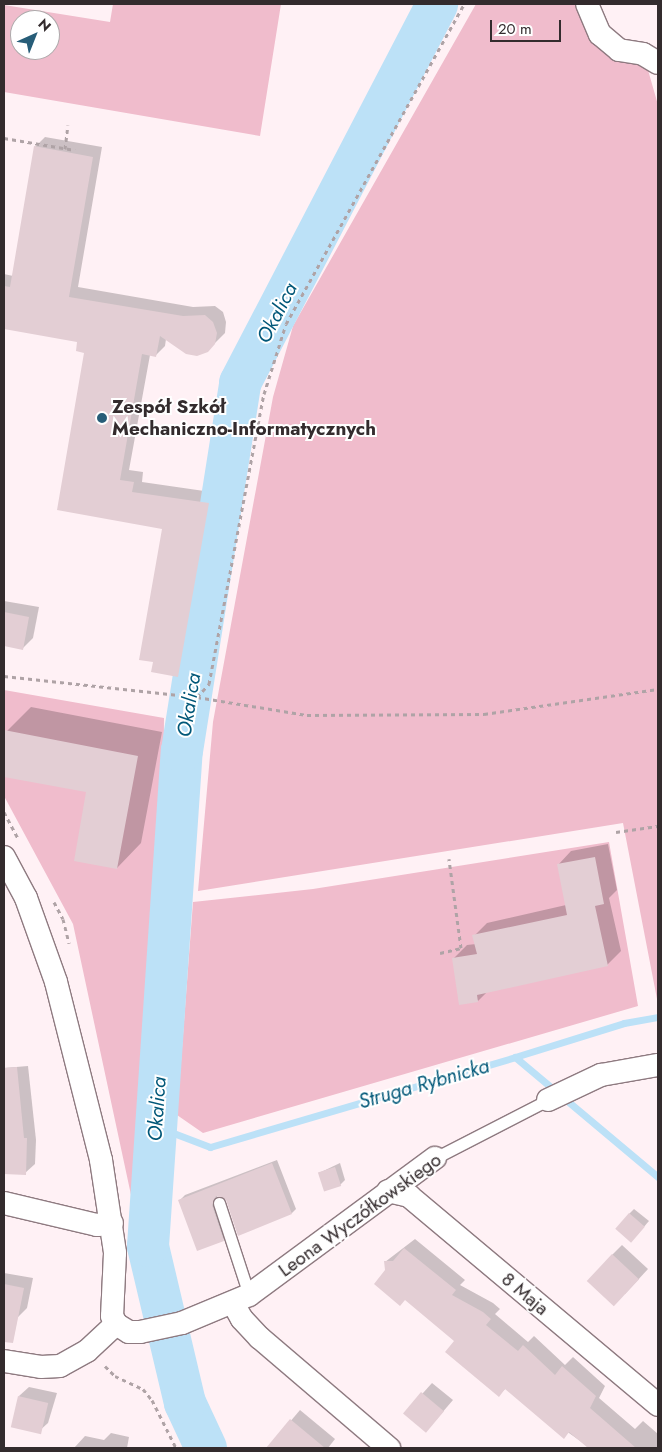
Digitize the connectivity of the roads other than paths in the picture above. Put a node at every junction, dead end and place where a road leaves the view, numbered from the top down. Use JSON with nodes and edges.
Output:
{"nodes":[{"id":1,"x":587,"y":4,"type":"edge"},
{"id":2,"x":658,"y":63,"type":"edge"},
{"id":3,"x":4,"y":857,"type":"edge"},
{"id":4,"x":4,"y":897,"type":"edge"},
{"id":5,"x":26,"y":898,"type":"junction"},
{"id":6,"x":658,"y":1065,"type":"edge"},
{"id":7,"x":548,"y":1100,"type":"joint"},
{"id":8,"x":435,"y":1158,"type":"joint"},
{"id":9,"x":388,"y":1191,"type":"junction"},
{"id":10,"x":4,"y":1202,"type":"edge"},
{"id":11,"x":219,"y":1203,"type":"dead end"},
{"id":12,"x":112,"y":1223,"type":"junction"},
{"id":13,"x":241,"y":1299,"type":"junction"},
{"id":14,"x":116,"y":1324,"type":"junction"},
{"id":15,"x":4,"y":1361,"type":"edge"},
{"id":16,"x":658,"y":1405,"type":"edge"},
{"id":17,"x":389,"y":1448,"type":"edge"}],
"edges":[{"from":1,"to":2,"type":"street"},
{"from":3,"to":5,"type":"street"},
{"from":4,"to":5,"type":"street"},
{"from":5,"to":12,"type":"street"},
{"from":6,"to":7,"type":"street","name":"Leona Wyczółkowskiego"},
{"from":7,"to":8,"type":"lane","name":"Leona Wyczółkowskiego"},
{"from":8,"to":9,"type":"street","name":"Leona Wyczółkowskiego"},
{"from":9,"to":13,"type":"street","name":"Leona Wyczółkowskiego"},
{"from":9,"to":16,"type":"street","name":"8 Maja"},
{"from":10,"to":12,"type":"street"},
{"from":11,"to":13,"type":"lane"},
{"from":12,"to":14,"type":"street"},
{"from":13,"to":14,"type":"street","name":"Leona Wyczółkowskiego"},
{"from":13,"to":17,"type":"street"},
{"from":14,"to":15,"type":"street"}]}
